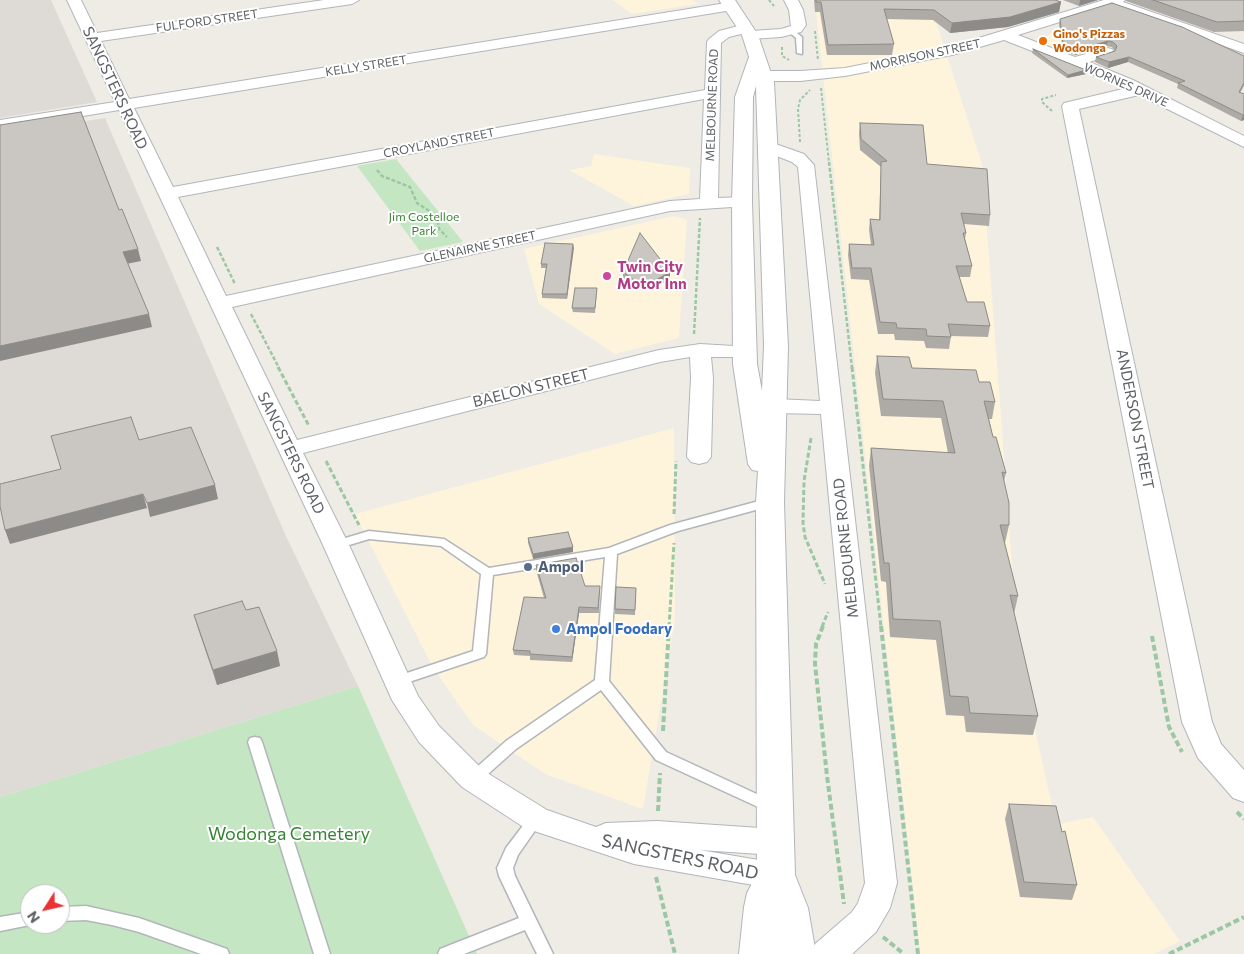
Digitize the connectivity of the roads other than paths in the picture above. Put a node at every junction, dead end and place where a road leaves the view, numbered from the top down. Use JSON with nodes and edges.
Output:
{"nodes":[{"id":1,"x":74,"y":0,"type":"edge"},
{"id":2,"x":259,"y":0,"type":"edge"},
{"id":3,"x":352,"y":0,"type":"edge"},
{"id":4,"x":791,"y":0,"type":"edge"},
{"id":5,"x":1114,"y":1,"type":"edge"},
{"id":6,"x":729,"y":3,"type":"edge"},
{"id":7,"x":1061,"y":6,"type":"dead end"},
{"id":8,"x":269,"y":12,"type":"junction"},
{"id":9,"x":1079,"y":12,"type":"junction"},
{"id":10,"x":791,"y":31,"type":"junction"},
{"id":11,"x":748,"y":32,"type":"junction"},
{"id":12,"x":1005,"y":35,"type":"junction"},
{"id":13,"x":92,"y":38,"type":"junction"},
{"id":14,"x":1242,"y":47,"type":"edge"},
{"id":15,"x":1107,"y":52,"type":"edge"},
{"id":16,"x":800,"y":53,"type":"dead end"},
{"id":17,"x":1075,"y":62,"type":"junction"},
{"id":18,"x":758,"y":69,"type":"junction"},
{"id":19,"x":845,"y":72,"type":"junction"},
{"id":20,"x":822,"y":78,"type":"junction"},
{"id":21,"x":1140,"y":90,"type":"junction"},
{"id":22,"x":712,"y":92,"type":"junction"},
{"id":23,"x":123,"y":106,"type":"junction"},
{"id":24,"x":0,"y":125,"type":"edge"},
{"id":25,"x":1244,"y":142,"type":"edge"},
{"id":26,"x":760,"y":150,"type":"junction"},
{"id":27,"x":166,"y":194,"type":"junction"},
{"id":28,"x":742,"y":202,"type":"junction"},
{"id":29,"x":702,"y":203,"type":"junction"},
{"id":30,"x":219,"y":304,"type":"junction"},
{"id":31,"x":776,"y":346,"type":"junction"},
{"id":32,"x":693,"y":351,"type":"junction"},
{"id":33,"x":744,"y":351,"type":"junction"},
{"id":34,"x":775,"y":406,"type":"junction"},
{"id":35,"x":821,"y":408,"type":"junction"},
{"id":36,"x":290,"y":449,"type":"junction"},
{"id":37,"x":699,"y":457,"type":"dead end"},
{"id":38,"x":770,"y":502,"type":"junction"},
{"id":39,"x":336,"y":545,"type":"junction"},
{"id":40,"x":611,"y":552,"type":"junction"},
{"id":41,"x":487,"y":572,"type":"junction"},
{"id":42,"x":397,"y":681,"type":"junction"},
{"id":43,"x":602,"y":682,"type":"junction"},
{"id":44,"x":255,"y":742,"type":"dead end"},
{"id":45,"x":473,"y":779,"type":"junction"},
{"id":46,"x":1244,"y":790,"type":"edge"},
{"id":47,"x":536,"y":819,"type":"junction"},
{"id":48,"x":775,"y":842,"type":"junction"},
{"id":49,"x":70,"y":913,"type":"edge"},
{"id":50,"x":20,"y":921,"type":"edge"},
{"id":51,"x":529,"y":921,"type":"junction"},
{"id":52,"x":0,"y":924,"type":"edge"},
{"id":53,"x":221,"y":954,"type":"edge"},
{"id":54,"x":322,"y":954,"type":"edge"},
{"id":55,"x":446,"y":954,"type":"edge"},
{"id":56,"x":545,"y":954,"type":"edge"},
{"id":57,"x":759,"y":954,"type":"edge"},
{"id":58,"x":796,"y":954,"type":"edge"},
{"id":59,"x":826,"y":954,"type":"edge"}],
"edges":[{"from":1,"to":13,"type":"street","name":"SANGSTERS ROAD"},
{"from":2,"to":8,"type":"street"},
{"from":3,"to":8,"type":"street","name":"FULFORD STREET"},
{"from":4,"to":10,"type":"street"},
{"from":5,"to":9,"type":"street","name":"MORRISON STREET"},
{"from":5,"to":14,"type":"street"},
{"from":6,"to":11,"type":"main road"},
{"from":6,"to":23,"type":"street","name":"KELLY STREET"},
{"from":7,"to":9,"type":"street"},
{"from":8,"to":13,"type":"street","name":"FULFORD STREET"},
{"from":9,"to":12,"type":"street","name":"MORRISON STREET"},
{"from":10,"to":11,"type":"street","name":"MELBOURNE ROAD"},
{"from":10,"to":16,"type":"lane"},
{"from":11,"to":18,"type":"main road"},
{"from":11,"to":22,"type":"street","name":"MELBOURNE ROAD"},
{"from":12,"to":17,"type":"street","name":"WORNES DRIVE"},
{"from":12,"to":19,"type":"street","name":"MORRISON STREET"},
{"from":13,"to":23,"type":"street","name":"SANGSTERS ROAD"},
{"from":15,"to":17,"type":"street"},
{"from":17,"to":21,"type":"street","name":"WORNES DRIVE"},
{"from":18,"to":19,"type":"street","name":"MORRISON STREET"},
{"from":18,"to":20,"type":"street","name":"MORRISON STREET"},
{"from":18,"to":20,"type":"street","name":"MORRISON STREET"},
{"from":18,"to":26,"type":"main road"},
{"from":19,"to":20,"type":"street","name":"MORRISON STREET"},
{"from":21,"to":25,"type":"street","name":"WORNES DRIVE"},
{"from":21,"to":46,"type":"street","name":"ANDERSON STREET"},
{"from":22,"to":27,"type":"street","name":"CROYLAND STREET"},
{"from":22,"to":29,"type":"street","name":"MELBOURNE ROAD"},
{"from":23,"to":24,"type":"street","name":"KELLY STREET"},
{"from":23,"to":27,"type":"street","name":"SANGSTERS ROAD"},
{"from":26,"to":28,"type":"main road"},
{"from":26,"to":31,"type":"main road"},
{"from":26,"to":35,"type":"street","name":"MELBOURNE ROAD"},
{"from":27,"to":30,"type":"street","name":"SANGSTERS ROAD"},
{"from":28,"to":29,"type":"street","name":"GLENAIRNE STREET"},
{"from":28,"to":33,"type":"main road"},
{"from":29,"to":30,"type":"street","name":"GLENAIRNE STREET"},
{"from":30,"to":36,"type":"street","name":"SANGSTERS ROAD"},
{"from":31,"to":33,"type":"main road","name":"BAELON STREET"},
{"from":31,"to":34,"type":"main road"},
{"from":32,"to":33,"type":"street","name":"BAELON STREET"},
{"from":32,"to":36,"type":"street","name":"BAELON STREET"},
{"from":32,"to":37,"type":"street"},
{"from":33,"to":38,"type":"main road"},
{"from":34,"to":35,"type":"street"},
{"from":34,"to":38,"type":"main road"},
{"from":35,"to":59,"type":"street","name":"MELBOURNE ROAD"},
{"from":36,"to":39,"type":"street","name":"SANGSTERS ROAD"},
{"from":38,"to":40,"type":"lane"},
{"from":38,"to":48,"type":"main road"},
{"from":39,"to":41,"type":"lane"},
{"from":39,"to":42,"type":"street","name":"SANGSTERS ROAD"},
{"from":40,"to":41,"type":"lane"},
{"from":40,"to":43,"type":"lane"},
{"from":41,"to":42,"type":"lane"},
{"from":42,"to":45,"type":"street","name":"SANGSTERS ROAD"},
{"from":43,"to":45,"type":"lane"},
{"from":43,"to":48,"type":"lane"},
{"from":44,"to":54,"type":"lane"},
{"from":45,"to":47,"type":"street","name":"SANGSTERS ROAD"},
{"from":47,"to":48,"type":"street","name":"SANGSTERS ROAD"},
{"from":47,"to":51,"type":"lane"},
{"from":48,"to":57,"type":"main road"},
{"from":48,"to":58,"type":"main road"},
{"from":49,"to":53,"type":"lane"},
{"from":50,"to":52,"type":"lane"},
{"from":51,"to":55,"type":"lane"},
{"from":51,"to":56,"type":"lane"}]}
